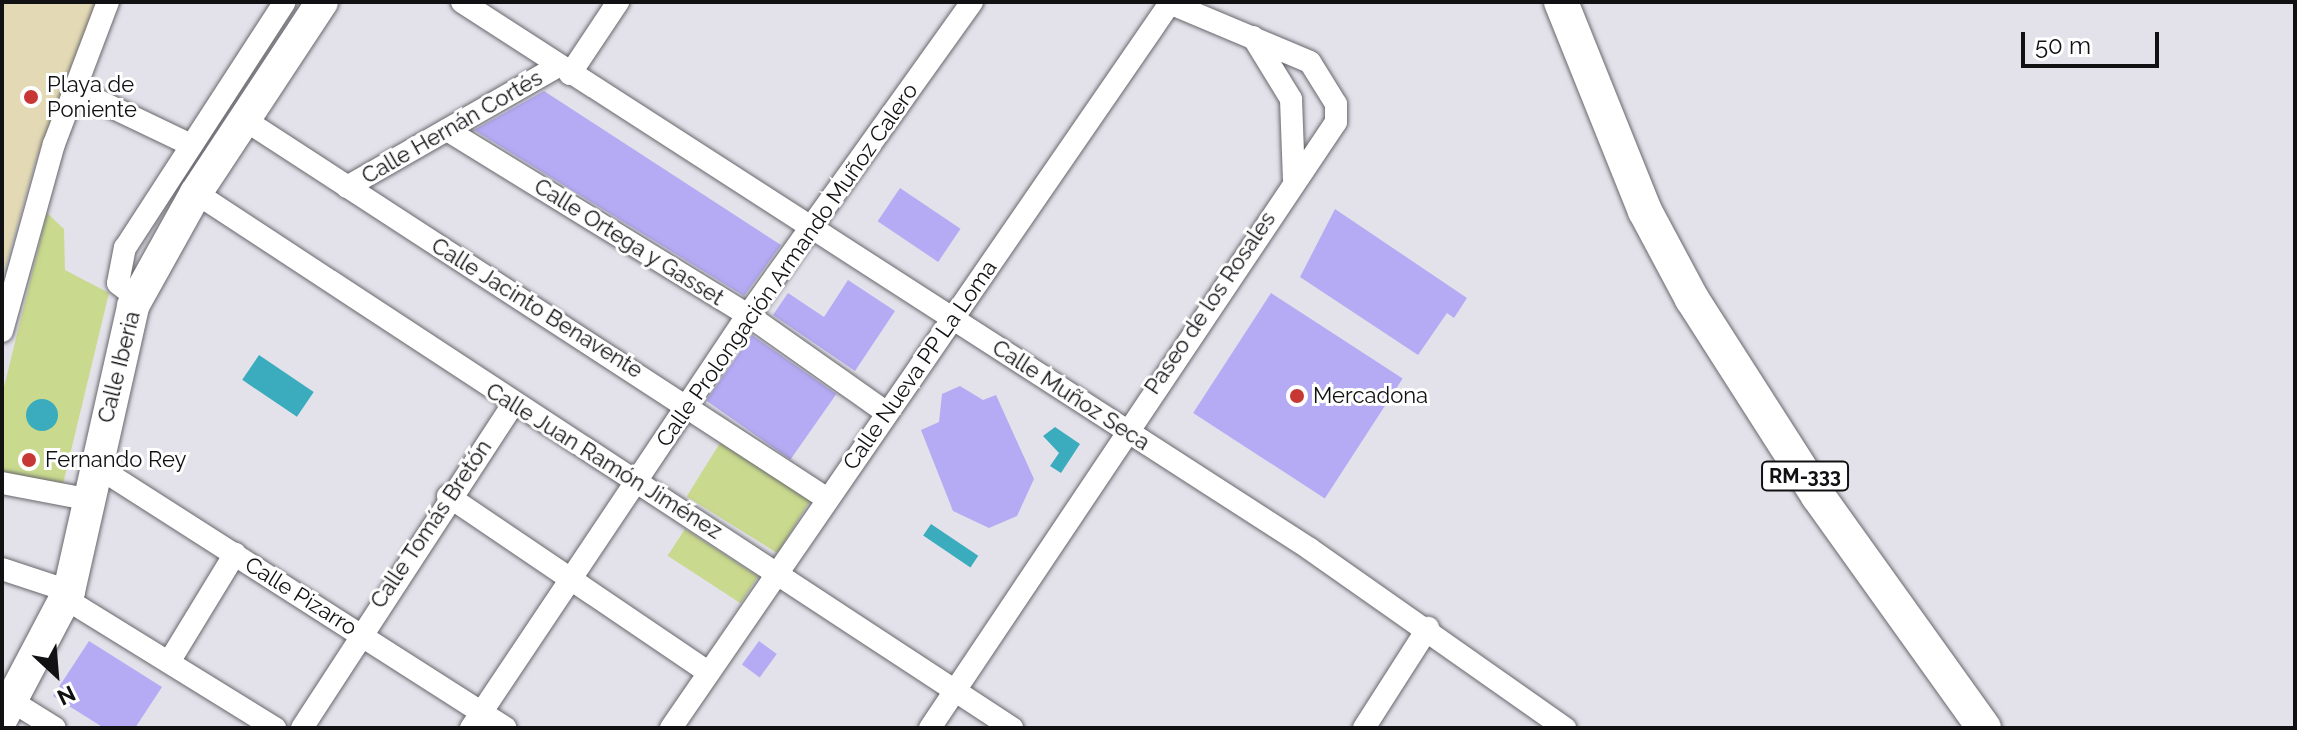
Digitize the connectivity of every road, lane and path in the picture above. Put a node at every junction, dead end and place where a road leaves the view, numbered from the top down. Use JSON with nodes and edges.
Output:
{"nodes":[{"id":1,"x":108,"y":2,"type":"edge"},
{"id":2,"x":285,"y":2,"type":"edge"},
{"id":3,"x":462,"y":2,"type":"edge"},
{"id":4,"x":618,"y":2,"type":"edge"},
{"id":5,"x":972,"y":2,"type":"edge"},
{"id":6,"x":1561,"y":2,"type":"edge"},
{"id":7,"x":319,"y":3,"type":"edge"},
{"id":8,"x":1168,"y":3,"type":"edge"},
{"id":9,"x":1252,"y":36,"type":"junction"},
{"id":10,"x":564,"y":70,"type":"junction"},
{"id":11,"x":74,"y":89,"type":"junction"},
{"id":12,"x":245,"y":120,"type":"junction"},
{"id":13,"x":447,"y":130,"type":"junction"},
{"id":14,"x":191,"y":145,"type":"junction"},
{"id":15,"x":1294,"y":180,"type":"junction"},
{"id":16,"x":347,"y":187,"type":"junction"},
{"id":17,"x":196,"y":193,"type":"junction"},
{"id":18,"x":816,"y":227,"type":"junction"},
{"id":19,"x":137,"y":298,"type":"junction"},
{"id":20,"x":748,"y":315,"type":"junction"},
{"id":21,"x":953,"y":318,"type":"junction"},
{"id":22,"x":2,"y":331,"type":"edge"},
{"id":23,"x":688,"y":403,"type":"junction"},
{"id":24,"x":513,"y":404,"type":"junction"},
{"id":25,"x":887,"y":413,"type":"junction"},
{"id":26,"x":1124,"y":429,"type":"junction"},
{"id":27,"x":96,"y":466,"type":"junction"},
{"id":28,"x":638,"y":477,"type":"junction"},
{"id":29,"x":2,"y":483,"type":"edge"},
{"id":30,"x":448,"y":496,"type":"junction"},
{"id":31,"x":826,"y":498,"type":"junction"},
{"id":32,"x":91,"y":500,"type":"junction"},
{"id":33,"x":235,"y":554,"type":"junction"},
{"id":34,"x":2,"y":569,"type":"edge"},
{"id":35,"x":777,"y":572,"type":"junction"},
{"id":36,"x":571,"y":579,"type":"junction"},
{"id":37,"x":68,"y":595,"type":"junction"},
{"id":38,"x":1428,"y":628,"type":"junction"},
{"id":39,"x":359,"y":632,"type":"junction"},
{"id":40,"x":169,"y":662,"type":"junction"},
{"id":41,"x":708,"y":672,"type":"junction"},
{"id":42,"x":954,"y":690,"type":"junction"},
{"id":43,"x":5,"y":705,"type":"edge"},
{"id":44,"x":476,"y":720,"type":"edge"},
{"id":45,"x":55,"y":728,"type":"edge"},
{"id":46,"x":275,"y":728,"type":"edge"},
{"id":47,"x":302,"y":728,"type":"edge"},
{"id":48,"x":505,"y":728,"type":"edge"},
{"id":49,"x":671,"y":728,"type":"edge"},
{"id":50,"x":930,"y":728,"type":"edge"},
{"id":51,"x":1012,"y":728,"type":"edge"},
{"id":52,"x":1364,"y":728,"type":"edge"},
{"id":53,"x":1565,"y":728,"type":"edge"},
{"id":54,"x":1984,"y":728,"type":"edge"}],
"edges":[{"from":1,"to":11,"type":"street"},
{"from":2,"to":14,"type":"street"},
{"from":3,"to":10,"type":"street","name":"Calle Muñoz Seca"},
{"from":4,"to":10,"type":"street"},
{"from":5,"to":18,"type":"street","name":"Calle Prolongación Armando Muñoz Calero"},
{"from":6,"to":54,"type":"main road","number":"RM-333"},
{"from":7,"to":12,"type":"main road","name":"Calle Iberia"},
{"from":8,"to":9,"type":"street"},
{"from":8,"to":21,"type":"street","name":"Calle Nueva PP La Loma"},
{"from":9,"to":15,"type":"street"},
{"from":9,"to":15,"type":"street","name":"Paseo de los Rosales"},
{"from":10,"to":13,"type":"street","name":"Calle Hernán Cortés"},
{"from":10,"to":18,"type":"street","name":"Calle Muñoz Seca"},
{"from":11,"to":14,"type":"street"},
{"from":11,"to":22,"type":"street"},
{"from":12,"to":16,"type":"street","name":"Calle Jacinto Benavente"},
{"from":12,"to":17,"type":"main road","name":"Calle Iberia"},
{"from":13,"to":16,"type":"street","name":"Calle Hernán Cortés"},
{"from":13,"to":20,"type":"street","name":"Calle Ortega y Gasset"},
{"from":14,"to":19,"type":"street"},
{"from":15,"to":26,"type":"street","name":"Paseo de los Rosales"},
{"from":16,"to":23,"type":"street","name":"Calle Jacinto Benavente"},
{"from":17,"to":19,"type":"main road","name":"Calle Iberia"},
{"from":17,"to":24,"type":"street","name":"Calle Juan Ramón Jiménez"},
{"from":18,"to":20,"type":"street","name":"Calle Prolongación Armando Muñoz Calero"},
{"from":18,"to":21,"type":"street","name":"Calle Muñoz Seca"},
{"from":19,"to":27,"type":"main road","name":"Calle Iberia"},
{"from":20,"to":23,"type":"street","name":"Calle Prolongación Armando Muñoz Calero"},
{"from":20,"to":25,"type":"street","name":"Calle Ortega y Gasset"},
{"from":21,"to":25,"type":"street","name":"Calle Nueva PP La Loma"},
{"from":21,"to":26,"type":"street","name":"Calle Muñoz Seca"},
{"from":23,"to":28,"type":"street","name":"Calle Prolongación Armando Muñoz Calero"},
{"from":23,"to":31,"type":"street","name":"Calle Jacinto Benavente"},
{"from":24,"to":28,"type":"street","name":"Calle Juan Ramón Jiménez"},
{"from":24,"to":30,"type":"street","name":"Calle Tomás Bretón"},
{"from":25,"to":31,"type":"street","name":"Calle Nueva PP La Loma"},
{"from":26,"to":38,"type":"street","name":"Calle Muñoz Seca"},
{"from":26,"to":42,"type":"street","name":"Paseo de los Rosales"},
{"from":27,"to":32,"type":"main road","name":"Calle Iberia"},
{"from":27,"to":33,"type":"street","name":"Calle Pizarro"},
{"from":28,"to":35,"type":"street","name":"Calle Juan Ramón Jiménez"},
{"from":28,"to":36,"type":"street","name":"Calle Prolongación Armando Muñoz Calero"},
{"from":29,"to":32,"type":"street"},
{"from":30,"to":36,"type":"street"},
{"from":30,"to":39,"type":"street","name":"Calle Tomás Bretón"},
{"from":31,"to":35,"type":"street","name":"Calle Nueva PP La Loma"},
{"from":32,"to":37,"type":"main road","name":"Calle Iberia"},
{"from":33,"to":39,"type":"street","name":"Calle Pizarro"},
{"from":33,"to":40,"type":"street"},
{"from":34,"to":37,"type":"street"},
{"from":35,"to":41,"type":"street","name":"Calle Nueva PP La Loma"},
{"from":35,"to":42,"type":"street","name":"Calle Juan Ramón Jiménez"},
{"from":36,"to":41,"type":"street"},
{"from":36,"to":44,"type":"street","name":"Calle Prolongación Armando Muñoz Calero"},
{"from":37,"to":40,"type":"street"},
{"from":37,"to":43,"type":"main road","name":"Calle Iberia"},
{"from":38,"to":52,"type":"street"},
{"from":38,"to":53,"type":"street","name":"Calle Muñoz Seca"},
{"from":39,"to":44,"type":"street","name":"Calle Pizarro"},
{"from":39,"to":47,"type":"street","name":"Calle Tomás Bretón"},
{"from":40,"to":46,"type":"street"},
{"from":41,"to":49,"type":"street","name":"Calle Nueva PP La Loma"},
{"from":42,"to":50,"type":"street","name":"Paseo de los Rosales"},
{"from":42,"to":51,"type":"street","name":"Calle Juan Ramón Jiménez"},
{"from":43,"to":45,"type":"street"},
{"from":44,"to":48,"type":"street","name":"Calle Pizarro"}]}
